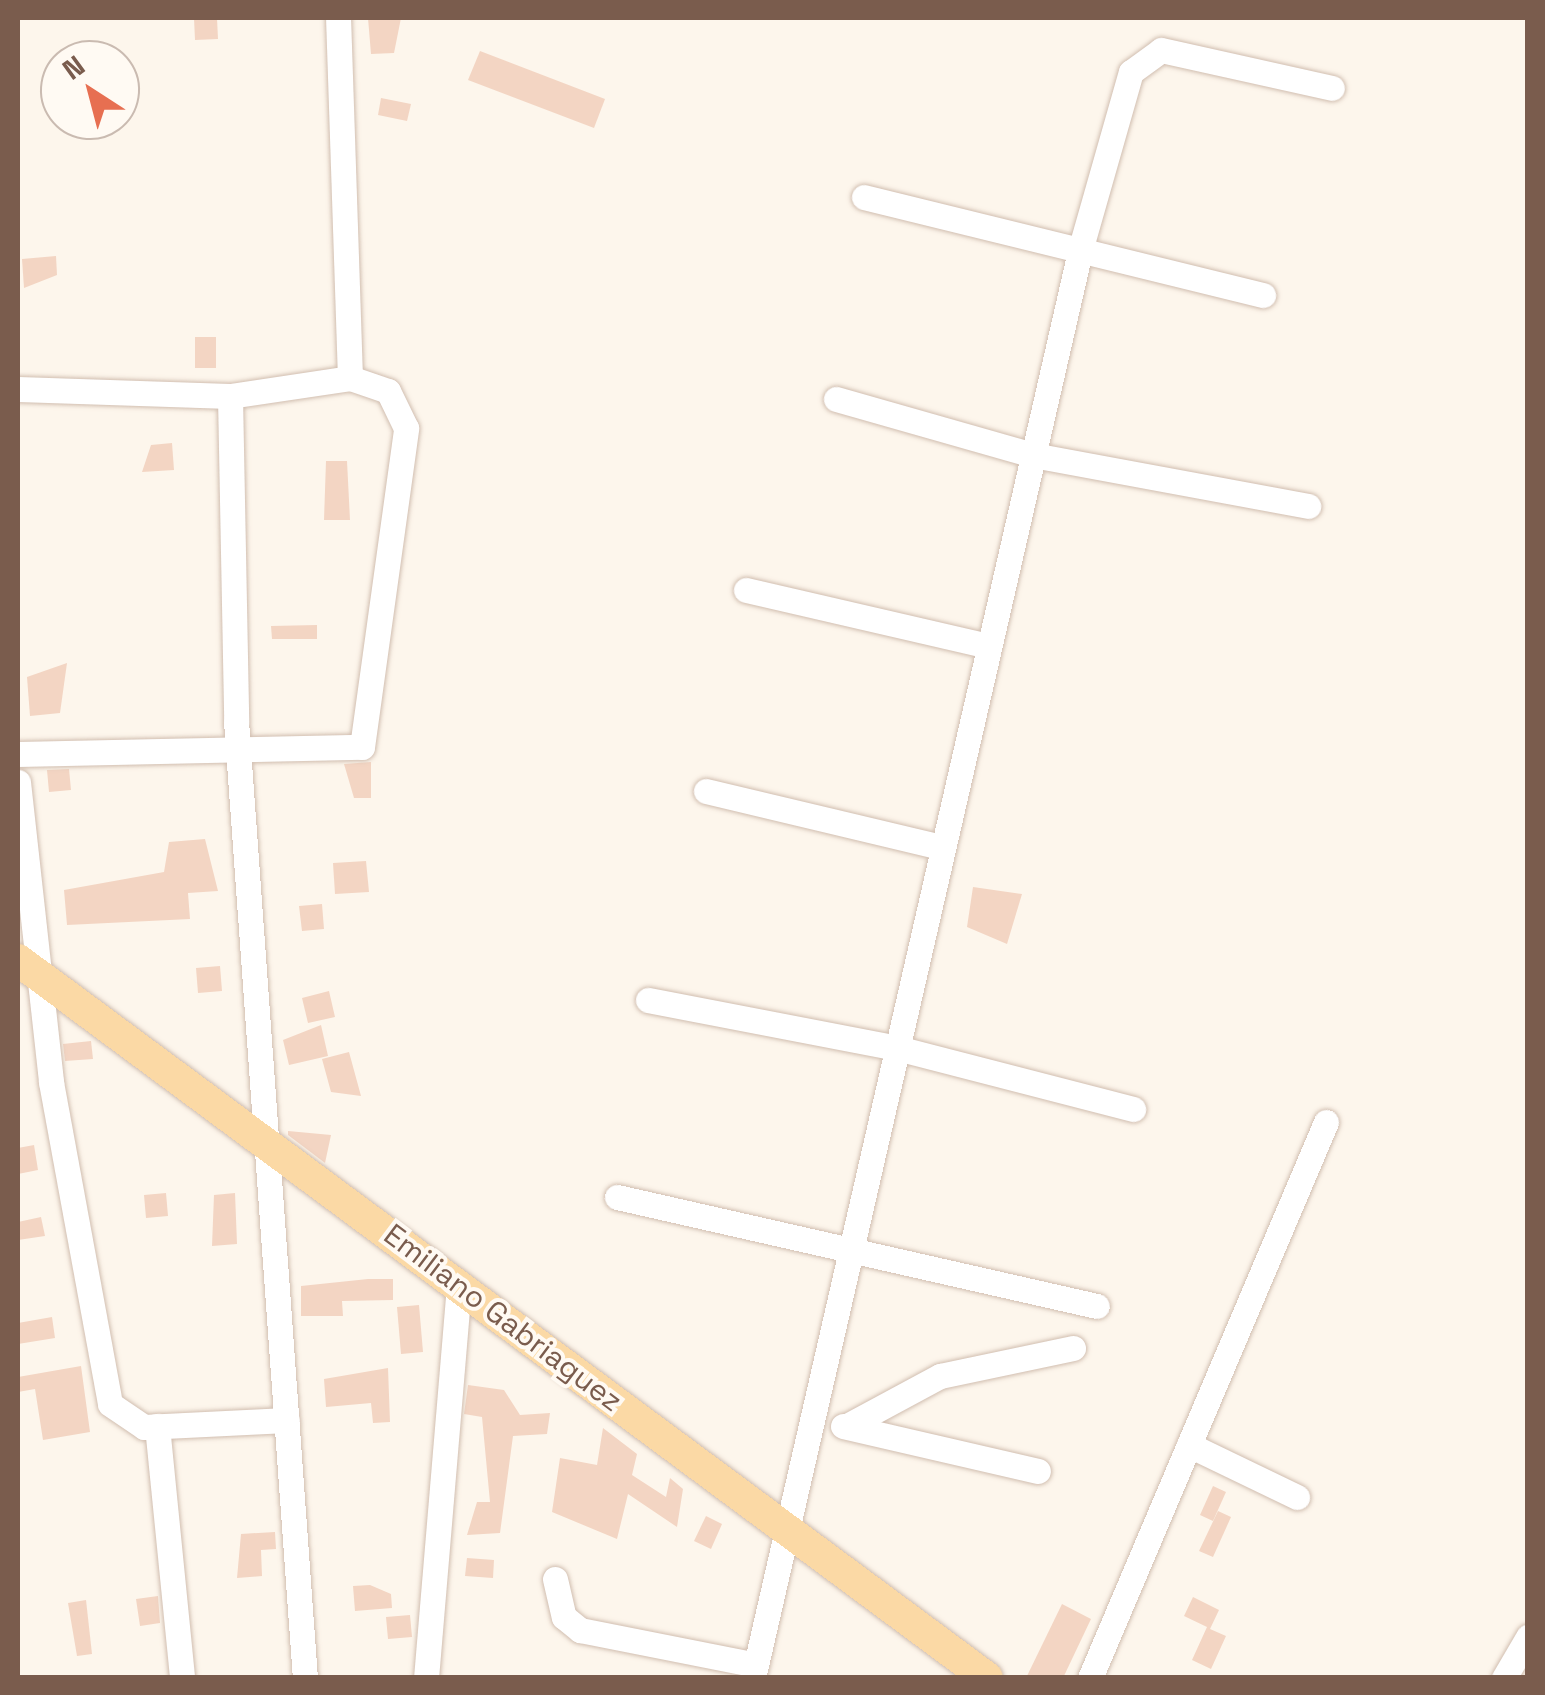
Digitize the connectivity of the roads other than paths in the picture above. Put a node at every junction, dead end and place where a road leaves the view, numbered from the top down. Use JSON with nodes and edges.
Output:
{"nodes":[{"id":1,"x":338,"y":18,"type":"edge"},
{"id":2,"x":1332,"y":88,"type":"dead end"},
{"id":3,"x":864,"y":198,"type":"dead end"},
{"id":4,"x":1080,"y":247,"type":"junction"},
{"id":5,"x":1263,"y":295,"type":"dead end"},
{"id":6,"x":350,"y":378,"type":"junction"},
{"id":7,"x":18,"y":389,"type":"edge"},
{"id":8,"x":230,"y":396,"type":"junction"},
{"id":9,"x":836,"y":399,"type":"dead end"},
{"id":10,"x":1033,"y":455,"type":"junction"},
{"id":11,"x":1308,"y":506,"type":"dead end"},
{"id":12,"x":746,"y":590,"type":"dead end"},
{"id":13,"x":988,"y":646,"type":"junction"},
{"id":14,"x":238,"y":744,"type":"junction"},
{"id":15,"x":18,"y":754,"type":"edge"},
{"id":16,"x":18,"y":782,"type":"edge"},
{"id":17,"x":706,"y":790,"type":"dead end"},
{"id":18,"x":941,"y":847,"type":"junction"},
{"id":19,"x":28,"y":968,"type":"edge"},
{"id":20,"x":648,"y":1000,"type":"dead end"},
{"id":21,"x":897,"y":1048,"type":"junction"},
{"id":22,"x":1133,"y":1109,"type":"dead end"},
{"id":23,"x":1326,"y":1122,"type":"dead end"},
{"id":24,"x":268,"y":1143,"type":"junction"},
{"id":25,"x":617,"y":1197,"type":"dead end"},
{"id":26,"x":852,"y":1248,"type":"junction"},
{"id":27,"x":459,"y":1285,"type":"junction"},
{"id":28,"x":1097,"y":1306,"type":"dead end"},
{"id":29,"x":1073,"y":1348,"type":"dead end"},
{"id":30,"x":814,"y":1418,"type":"junction"},
{"id":31,"x":287,"y":1420,"type":"junction"},
{"id":32,"x":157,"y":1426,"type":"junction"},
{"id":33,"x":846,"y":1426,"type":"junction"},
{"id":34,"x":1189,"y":1445,"type":"junction"},
{"id":35,"x":1038,"y":1471,"type":"dead end"},
{"id":36,"x":1296,"y":1497,"type":"dead end"},
{"id":37,"x":789,"y":1531,"type":"junction"},
{"id":38,"x":555,"y":1579,"type":"dead end"},
{"id":39,"x":1528,"y":1637,"type":"edge"},
{"id":40,"x":755,"y":1671,"type":"edge"},
{"id":41,"x":977,"y":1674,"type":"edge"},
{"id":42,"x":182,"y":1678,"type":"edge"},
{"id":43,"x":305,"y":1678,"type":"edge"},
{"id":44,"x":426,"y":1678,"type":"edge"},
{"id":45,"x":1090,"y":1678,"type":"edge"},
{"id":46,"x":1504,"y":1678,"type":"edge"}],
"edges":[{"from":1,"to":6,"type":"street"},
{"from":2,"to":4,"type":"street"},
{"from":3,"to":4,"type":"street"},
{"from":4,"to":5,"type":"street"},
{"from":4,"to":10,"type":"street"},
{"from":6,"to":8,"type":"street"},
{"from":6,"to":14,"type":"street"},
{"from":7,"to":8,"type":"street"},
{"from":8,"to":14,"type":"street"},
{"from":9,"to":10,"type":"street"},
{"from":10,"to":11,"type":"street"},
{"from":10,"to":13,"type":"street"},
{"from":12,"to":13,"type":"street"},
{"from":13,"to":18,"type":"street"},
{"from":14,"to":15,"type":"street"},
{"from":14,"to":24,"type":"street"},
{"from":16,"to":19,"type":"street"},
{"from":17,"to":18,"type":"street"},
{"from":18,"to":21,"type":"street"},
{"from":19,"to":24,"type":"main road","name":"Emiliano Gabriaguez"},
{"from":19,"to":32,"type":"street"},
{"from":20,"to":21,"type":"street"},
{"from":21,"to":22,"type":"street"},
{"from":21,"to":26,"type":"street"},
{"from":23,"to":34,"type":"street"},
{"from":24,"to":27,"type":"main road","name":"Emiliano Gabriaguez"},
{"from":24,"to":31,"type":"street"},
{"from":25,"to":26,"type":"street"},
{"from":26,"to":28,"type":"street"},
{"from":26,"to":30,"type":"street"},
{"from":27,"to":37,"type":"main road","name":"Emiliano Gabriaguez"},
{"from":27,"to":44,"type":"street"},
{"from":29,"to":33,"type":"street"},
{"from":30,"to":33,"type":"street"},
{"from":30,"to":37,"type":"street"},
{"from":31,"to":32,"type":"street"},
{"from":31,"to":43,"type":"street"},
{"from":32,"to":42,"type":"street"},
{"from":33,"to":35,"type":"street"},
{"from":34,"to":36,"type":"street"},
{"from":34,"to":45,"type":"street"},
{"from":37,"to":40,"type":"street"},
{"from":37,"to":41,"type":"main road","name":"Emiliano Gabriaguez"},
{"from":38,"to":40,"type":"street"},
{"from":39,"to":46,"type":"street"}]}
